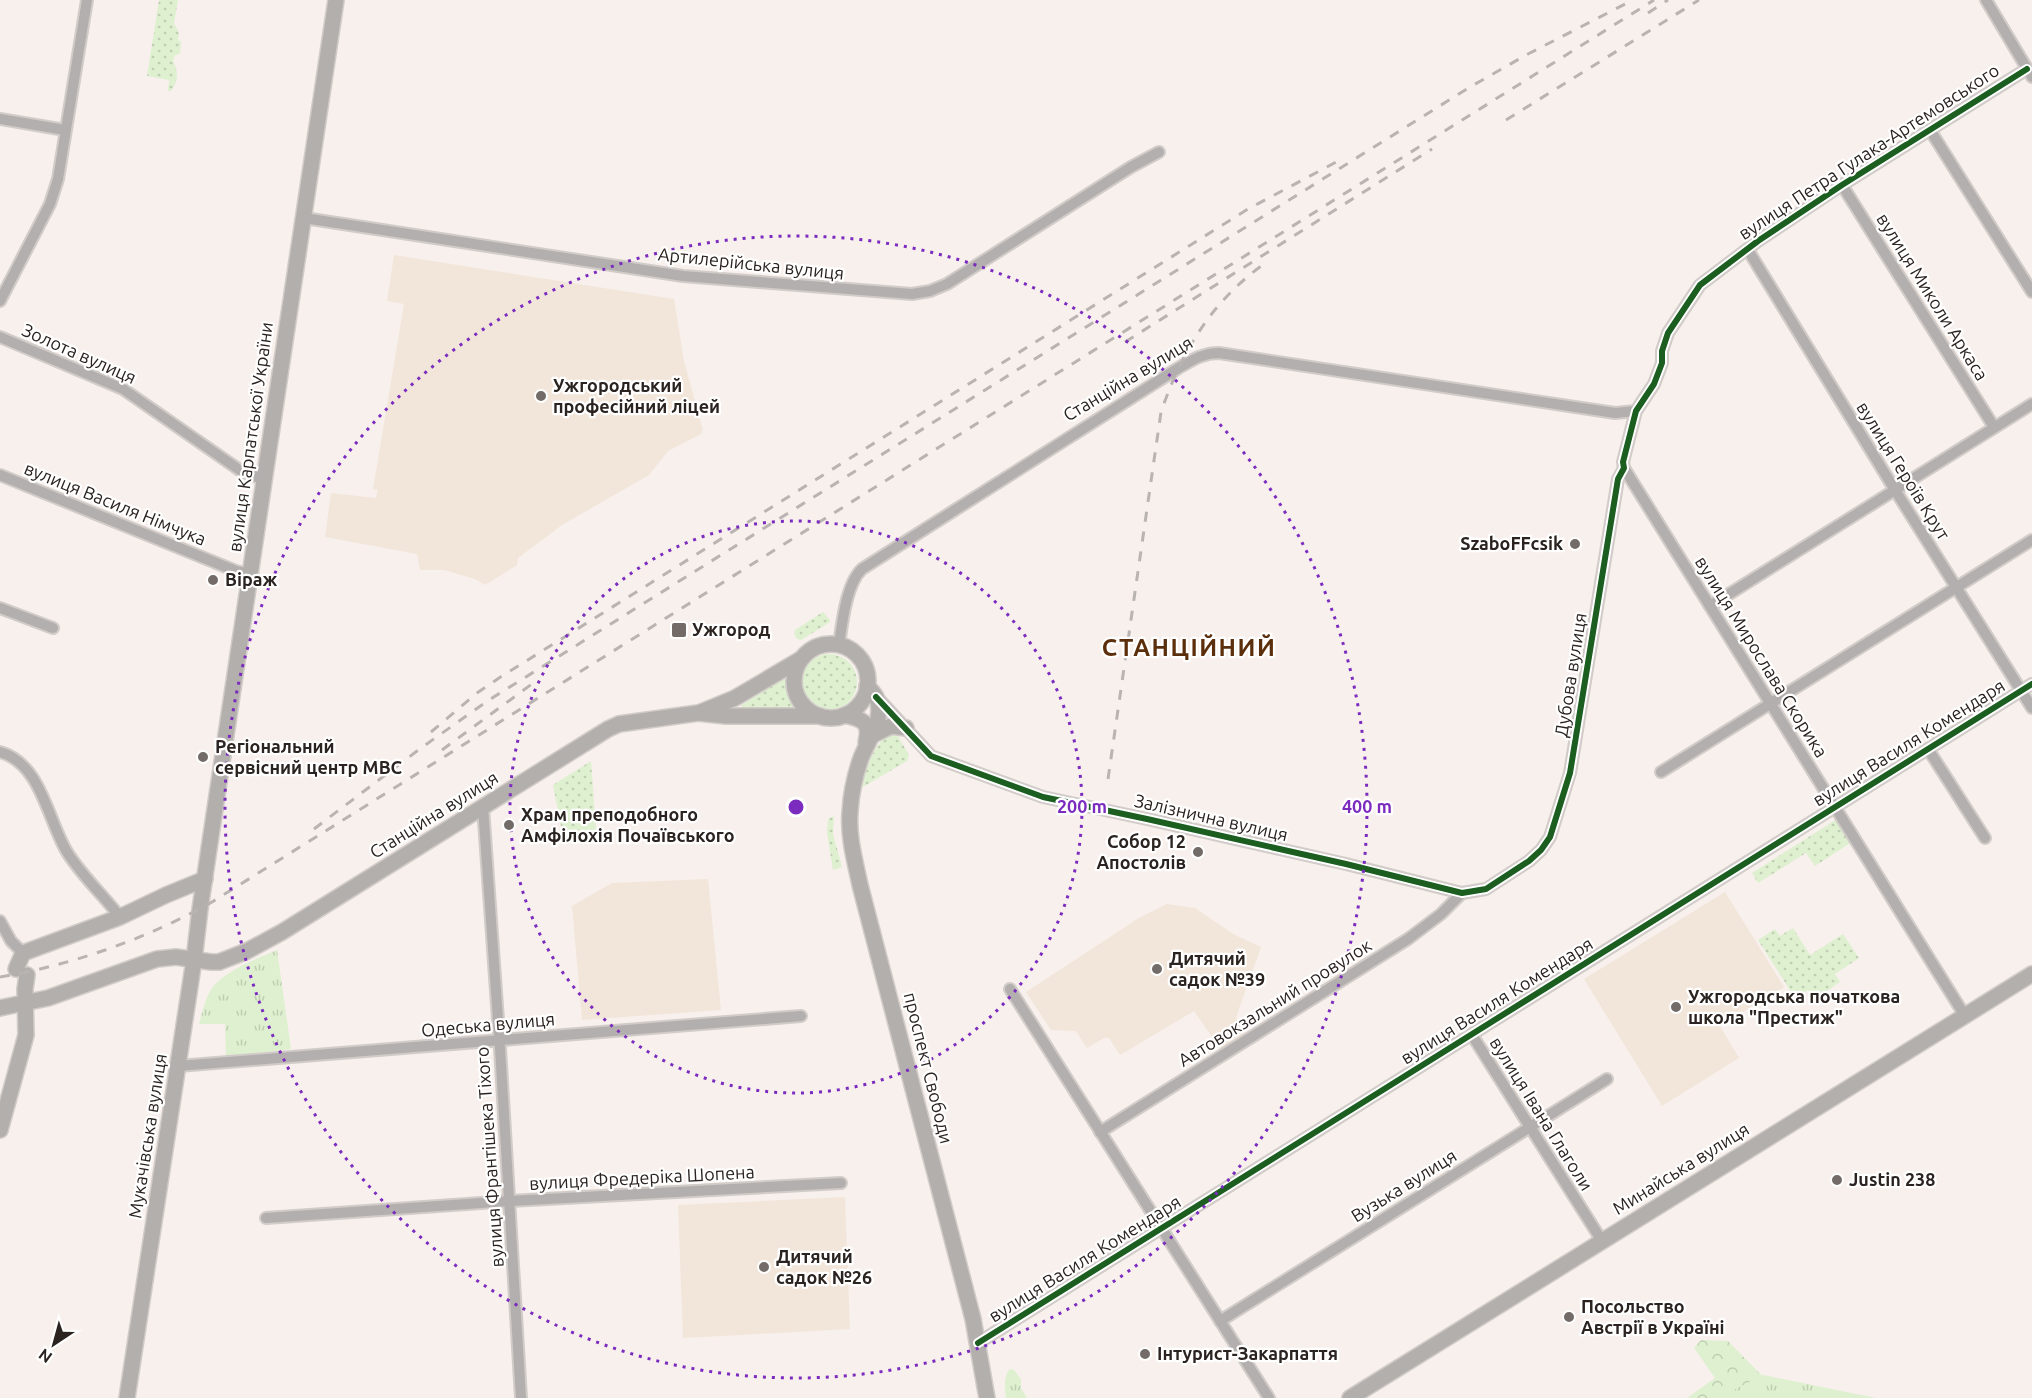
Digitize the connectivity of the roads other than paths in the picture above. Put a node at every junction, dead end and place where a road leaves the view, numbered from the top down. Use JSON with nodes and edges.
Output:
{"nodes":[{"id":1,"x":87,"y":0,"type":"edge"},
{"id":2,"x":336,"y":0,"type":"edge"},
{"id":3,"x":1986,"y":0,"type":"edge"},
{"id":4,"x":2030,"y":73,"type":"edge"},
{"id":5,"x":0,"y":119,"type":"edge"},
{"id":6,"x":65,"y":130,"type":"junction"},
{"id":7,"x":1930,"y":130,"type":"junction"},
{"id":8,"x":1159,"y":152,"type":"dead end"},
{"id":9,"x":1842,"y":185,"type":"junction"},
{"id":10,"x":304,"y":218,"type":"junction"},
{"id":11,"x":1748,"y":250,"type":"junction"},
{"id":12,"x":2032,"y":292,"type":"edge"},
{"id":13,"x":0,"y":301,"type":"edge"},
{"id":14,"x":0,"y":337,"type":"edge"},
{"id":15,"x":2032,"y":404,"type":"edge"},
{"id":16,"x":1636,"y":411,"type":"junction"},
{"id":17,"x":1994,"y":428,"type":"junction"},
{"id":18,"x":1624,"y":468,"type":"junction"},
{"id":19,"x":0,"y":475,"type":"edge"},
{"id":20,"x":265,"y":480,"type":"junction"},
{"id":21,"x":1895,"y":490,"type":"junction"},
{"id":22,"x":2032,"y":540,"type":"edge"},
{"id":23,"x":251,"y":574,"type":"junction"},
{"id":24,"x":1956,"y":588,"type":"junction"},
{"id":25,"x":1710,"y":606,"type":"junction"},
{"id":26,"x":0,"y":608,"type":"edge"},
{"id":27,"x":53,"y":628,"type":"dead end"},
{"id":28,"x":839,"y":645,"type":"junction"},
{"id":29,"x":801,"y":659,"type":"junction"},
{"id":30,"x":2032,"y":684,"type":"edge"},
{"id":31,"x":872,"y":691,"type":"junction"},
{"id":32,"x":2021,"y":691,"type":"junction"},
{"id":33,"x":1771,"y":704,"type":"junction"},
{"id":34,"x":2032,"y":708,"type":"edge"},
{"id":35,"x":698,"y":713,"type":"junction"},
{"id":36,"x":845,"y":715,"type":"junction"},
{"id":37,"x":820,"y":716,"type":"junction"},
{"id":38,"x":906,"y":728,"type":"junction"},
{"id":39,"x":869,"y":741,"type":"junction"},
{"id":40,"x":1928,"y":749,"type":"junction"},
{"id":41,"x":0,"y":752,"type":"edge"},
{"id":42,"x":1661,"y":772,"type":"dead end"},
{"id":43,"x":483,"y":807,"type":"junction"},
{"id":44,"x":1835,"y":807,"type":"junction"},
{"id":45,"x":1985,"y":838,"type":"dead end"},
{"id":46,"x":205,"y":879,"type":"junction"},
{"id":47,"x":1462,"y":893,"type":"junction"},
{"id":48,"x":120,"y":917,"type":"junction"},
{"id":49,"x":0,"y":921,"type":"edge"},
{"id":50,"x":195,"y":960,"type":"junction"},
{"id":51,"x":22,"y":974,"type":"junction"},
{"id":52,"x":2031,"y":978,"type":"edge"},
{"id":53,"x":1010,"y":989,"type":"dead end"},
{"id":54,"x":0,"y":1008,"type":"edge"},
{"id":55,"x":801,"y":1016,"type":"dead end"},
{"id":56,"x":1965,"y":1016,"type":"junction"},
{"id":57,"x":1472,"y":1035,"type":"junction"},
{"id":58,"x":500,"y":1041,"type":"junction"},
{"id":59,"x":178,"y":1066,"type":"junction"},
{"id":60,"x":1606,"y":1079,"type":"dead end"},
{"id":61,"x":1530,"y":1127,"type":"junction"},
{"id":62,"x":0,"y":1130,"type":"edge"},
{"id":63,"x":1100,"y":1132,"type":"junction"},
{"id":64,"x":841,"y":1183,"type":"dead end"},
{"id":65,"x":510,"y":1201,"type":"junction"},
{"id":66,"x":266,"y":1218,"type":"dead end"},
{"id":67,"x":1162,"y":1229,"type":"junction"},
{"id":68,"x":1602,"y":1241,"type":"junction"},
{"id":69,"x":1220,"y":1321,"type":"junction"},
{"id":70,"x":978,"y":1343,"type":"junction"},
{"id":71,"x":128,"y":1398,"type":"edge"},
{"id":72,"x":521,"y":1398,"type":"edge"},
{"id":73,"x":987,"y":1398,"type":"edge"},
{"id":74,"x":1269,"y":1398,"type":"edge"},
{"id":75,"x":1350,"y":1398,"type":"edge"}],
"edges":[{"from":1,"to":6,"type":"street"},
{"from":2,"to":10,"type":"main road","name":"вулиця Карпатської України"},
{"from":3,"to":4,"type":"street"},
{"from":4,"to":7,"type":"street","name":"вулиця Петра Гулака-Артемовського"},
{"from":5,"to":6,"type":"street"},
{"from":6,"to":13,"type":"street"},
{"from":7,"to":9,"type":"street","name":"вулиця Петра Гулака-Артемовського"},
{"from":7,"to":12,"type":"street"},
{"from":8,"to":10,"type":"street","name":"Артилерійська вулиця"},
{"from":9,"to":11,"type":"street","name":"вулиця Петра Гулака-Артемовського"},
{"from":9,"to":17,"type":"street","name":"вулиця Миколи Аркаса"},
{"from":10,"to":20,"type":"main road","name":"вулиця Карпатської України"},
{"from":11,"to":16,"type":"street","name":"вулиця Петра Гулака-Артемовського"},
{"from":11,"to":21,"type":"street","name":"вулиця Героїв Крут"},
{"from":14,"to":20,"type":"street","name":"Золота вулиця"},
{"from":15,"to":17,"type":"street"},
{"from":16,"to":18,"type":"street","name":"Дубова вулиця"},
{"from":16,"to":28,"type":"street","name":"Станційна вулиця"},
{"from":17,"to":21,"type":"street"},
{"from":18,"to":25,"type":"street","name":"вулиця Мирослава Скорика"},
{"from":18,"to":47,"type":"street","name":"Дубова вулиця"},
{"from":19,"to":23,"type":"street","name":"вулиця Василя Німчука"},
{"from":20,"to":23,"type":"main road","name":"вулиця Карпатської України"},
{"from":21,"to":24,"type":"street","name":"вулиця Героїв Крут"},
{"from":21,"to":25,"type":"street"},
{"from":22,"to":24,"type":"street"},
{"from":23,"to":46,"type":"main road","name":"вулиця Карпатської України"},
{"from":24,"to":32,"type":"street","name":"вулиця Героїв Крут"},
{"from":24,"to":33,"type":"street"},
{"from":25,"to":33,"type":"street","name":"вулиця Мирослава Скорика"},
{"from":26,"to":27,"type":"street"},
{"from":28,"to":29,"type":"main road"},
{"from":28,"to":31,"type":"main road"},
{"from":29,"to":35,"type":"main road","name":"Станційна вулиця"},
{"from":29,"to":37,"type":"main road"},
{"from":30,"to":32,"type":"street","name":"вулиця Василя Комендаря"},
{"from":31,"to":36,"type":"main road"},
{"from":31,"to":38,"type":"street","name":"Залізнична вулиця"},
{"from":31,"to":39,"type":"main road","name":"проспект Свободи"},
{"from":32,"to":34,"type":"street","name":"вулиця Героїв Крут"},
{"from":32,"to":40,"type":"street","name":"вулиця Василя Комендаря"},
{"from":33,"to":42,"type":"street"},
{"from":33,"to":44,"type":"street","name":"вулиця Мирослава Скорика"},
{"from":35,"to":37,"type":"main road","name":"Станційна вулиця"},
{"from":35,"to":43,"type":"main road","name":"Станційна вулиця"},
{"from":36,"to":37,"type":"main road"},
{"from":36,"to":39,"type":"main road"},
{"from":38,"to":39,"type":"main road"},
{"from":38,"to":47,"type":"street","name":"Залізнична вулиця"},
{"from":39,"to":70,"type":"main road","name":"проспект Свободи"},
{"from":40,"to":44,"type":"street","name":"вулиця Василя Комендаря"},
{"from":40,"to":45,"type":"street"},
{"from":41,"to":48,"type":"street"},
{"from":43,"to":50,"type":"main road","name":"Станційна вулиця"},
{"from":43,"to":58,"type":"street","name":"вулиця Франтішека Тіхого"},
{"from":44,"to":56,"type":"street","name":"вулиця Мирослава Скорика"},
{"from":44,"to":57,"type":"street","name":"вулиця Василя Комендаря"},
{"from":46,"to":48,"type":"main road"},
{"from":46,"to":50,"type":"main road","name":"Мукачівська вулиця"},
{"from":47,"to":63,"type":"street","name":"Автовокзальний провулок"},
{"from":48,"to":51,"type":"main road"},
{"from":49,"to":51,"type":"street"},
{"from":50,"to":51,"type":"main road","name":"Станційна вулиця"},
{"from":50,"to":59,"type":"main road","name":"Мукачівська вулиця"},
{"from":51,"to":54,"type":"main road"},
{"from":51,"to":62,"type":"main road"},
{"from":52,"to":56,"type":"main road","name":"Минайська вулиця"},
{"from":53,"to":63,"type":"street"},
{"from":55,"to":58,"type":"street","name":"Одеська вулиця"},
{"from":56,"to":68,"type":"main road","name":"Минайська вулиця"},
{"from":57,"to":61,"type":"street","name":"вулиця Івана Глаголи"},
{"from":57,"to":67,"type":"street","name":"вулиця Василя Комендаря"},
{"from":58,"to":59,"type":"street","name":"Одеська вулиця"},
{"from":58,"to":65,"type":"street","name":"вулиця Франтішека Тіхого"},
{"from":59,"to":71,"type":"main road","name":"Мукачівська вулиця"},
{"from":60,"to":61,"type":"street","name":"Вузька вулиця"},
{"from":61,"to":68,"type":"street","name":"вулиця Івана Глаголи"},
{"from":61,"to":69,"type":"street","name":"Вузька вулиця"},
{"from":63,"to":67,"type":"street"},
{"from":64,"to":65,"type":"street","name":"вулиця Фредеріка Шопена"},
{"from":65,"to":66,"type":"street","name":"вулиця Фредеріка Шопена"},
{"from":65,"to":72,"type":"street","name":"вулиця Франтішека Тіхого"},
{"from":67,"to":69,"type":"street"},
{"from":67,"to":70,"type":"street","name":"вулиця Василя Комендаря"},
{"from":68,"to":75,"type":"main road","name":"Минайська вулиця"},
{"from":69,"to":74,"type":"street"},
{"from":70,"to":73,"type":"main road","name":"проспект Свободи"}]}
